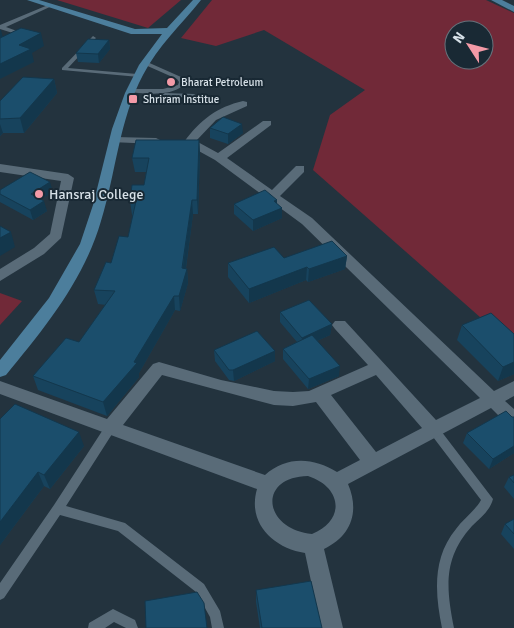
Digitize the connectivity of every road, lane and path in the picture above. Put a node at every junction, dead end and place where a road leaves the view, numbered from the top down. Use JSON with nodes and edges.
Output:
{"nodes":[{"id":1,"x":31,"y":0,"type":"edge"},
{"id":2,"x":198,"y":0,"type":"edge"},
{"id":3,"x":495,"y":0,"type":"edge"},
{"id":4,"x":50,"y":6,"type":"junction"},
{"id":5,"x":514,"y":9,"type":"edge"},
{"id":6,"x":1,"y":27,"type":"edge"},
{"id":7,"x":170,"y":31,"type":"junction"},
{"id":8,"x":134,"y":32,"type":"junction"},
{"id":9,"x":93,"y":38,"type":"edge"},
{"id":10,"x":0,"y":48,"type":"edge"},
{"id":11,"x":155,"y":49,"type":"junction"},
{"id":12,"x":145,"y":63,"type":"junction"},
{"id":13,"x":138,"y":76,"type":"junction"},
{"id":14,"x":130,"y":93,"type":"junction"},
{"id":15,"x":194,"y":96,"type":"dead end"},
{"id":16,"x":243,"y":104,"type":"dead end"},
{"id":17,"x":267,"y":123,"type":"dead end"},
{"id":18,"x":115,"y":140,"type":"junction"},
{"id":19,"x":181,"y":142,"type":"junction"},
{"id":20,"x":219,"y":158,"type":"junction"},
{"id":21,"x":0,"y":168,"type":"edge"},
{"id":22,"x":300,"y":169,"type":"dead end"},
{"id":23,"x":274,"y":194,"type":"junction"},
{"id":24,"x":0,"y":276,"type":"edge"},
{"id":25,"x":340,"y":325,"type":"dead end"},
{"id":26,"x":379,"y":367,"type":"junction"},
{"id":27,"x":0,"y":371,"type":"edge"},
{"id":28,"x":0,"y":388,"type":"edge"},
{"id":29,"x":514,"y":388,"type":"edge"},
{"id":30,"x":320,"y":394,"type":"junction"},
{"id":31,"x":492,"y":400,"type":"junction"},
{"id":32,"x":514,"y":420,"type":"edge"},
{"id":33,"x":110,"y":428,"type":"junction"},
{"id":34,"x":434,"y":430,"type":"junction"},
{"id":35,"x":372,"y":460,"type":"junction"},
{"id":36,"x":335,"y":482,"type":"junction"},
{"id":37,"x":268,"y":485,"type":"junction"},
{"id":38,"x":58,"y":509,"type":"junction"},
{"id":39,"x":313,"y":544,"type":"junction"},
{"id":40,"x":0,"y":594,"type":"edge"},
{"id":41,"x":94,"y":628,"type":"edge"},
{"id":42,"x":132,"y":628,"type":"edge"},
{"id":43,"x":218,"y":628,"type":"edge"},
{"id":44,"x":332,"y":628,"type":"edge"},
{"id":45,"x":448,"y":628,"type":"edge"}],
"edges":[{"from":1,"to":4,"type":"street"},
{"from":2,"to":7,"type":"street"},
{"from":3,"to":5,"type":"street"},
{"from":4,"to":6,"type":"lane"},
{"from":4,"to":8,"type":"street"},
{"from":6,"to":10,"type":"lane"},
{"from":7,"to":8,"type":"street"},
{"from":7,"to":11,"type":"street"},
{"from":8,"to":11,"type":"street"},
{"from":9,"to":13,"type":"lane"},
{"from":11,"to":12,"type":"street"},
{"from":12,"to":13,"type":"street"},
{"from":12,"to":14,"type":"lane"},
{"from":13,"to":14,"type":"street"},
{"from":14,"to":15,"type":"lane"},
{"from":14,"to":18,"type":"street"},
{"from":16,"to":19,"type":"street"},
{"from":17,"to":20,"type":"street"},
{"from":18,"to":19,"type":"street"},
{"from":18,"to":27,"type":"street"},
{"from":19,"to":20,"type":"street"},
{"from":20,"to":23,"type":"street"},
{"from":21,"to":24,"type":"street"},
{"from":22,"to":23,"type":"street"},
{"from":23,"to":31,"type":"street"},
{"from":25,"to":26,"type":"street"},
{"from":26,"to":30,"type":"street"},
{"from":26,"to":34,"type":"street"},
{"from":28,"to":33,"type":"street"},
{"from":29,"to":31,"type":"street"},
{"from":30,"to":33,"type":"street"},
{"from":30,"to":35,"type":"street"},
{"from":31,"to":32,"type":"street"},
{"from":31,"to":34,"type":"street"},
{"from":33,"to":37,"type":"street"},
{"from":33,"to":38,"type":"lane"},
{"from":34,"to":35,"type":"street"},
{"from":34,"to":45,"type":"lane"},
{"from":35,"to":36,"type":"street"},
{"from":36,"to":37,"type":"street"},
{"from":36,"to":39,"type":"street"},
{"from":37,"to":39,"type":"street"},
{"from":38,"to":40,"type":"lane"},
{"from":38,"to":43,"type":"lane"},
{"from":39,"to":44,"type":"street"},
{"from":41,"to":42,"type":"lane"}]}
